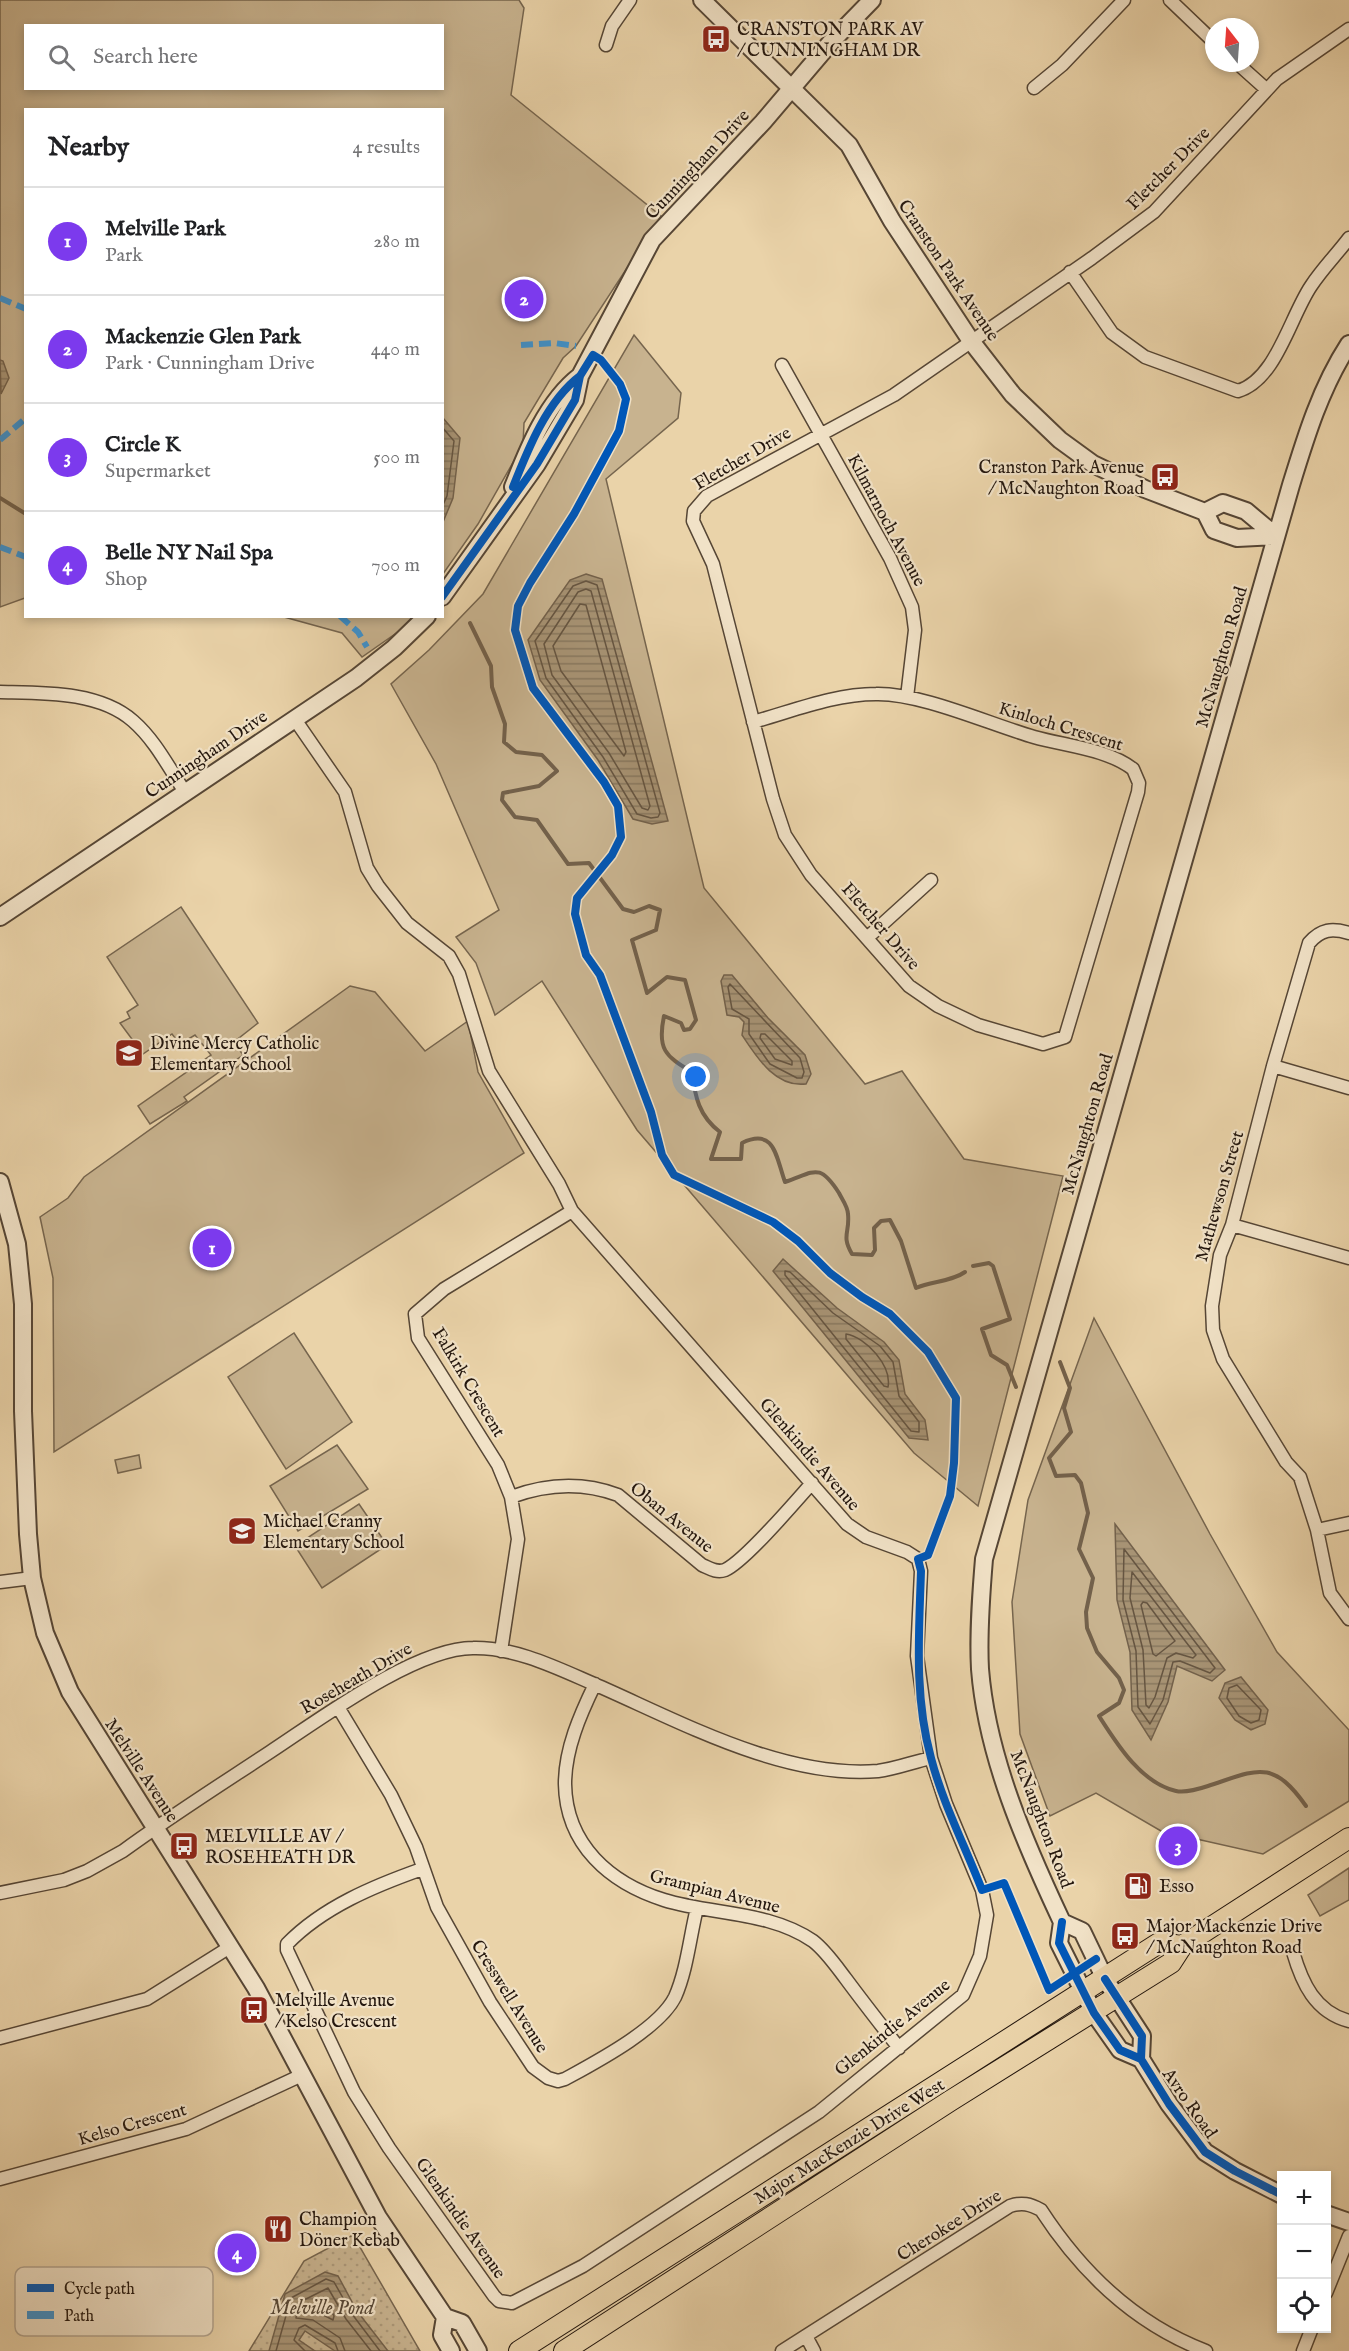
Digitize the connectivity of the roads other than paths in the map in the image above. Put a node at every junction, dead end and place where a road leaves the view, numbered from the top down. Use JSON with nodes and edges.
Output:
{"nodes":[{"id":1,"x":630,"y":0,"type":"edge"},
{"id":2,"x":702,"y":0,"type":"edge"},
{"id":3,"x":872,"y":0,"type":"edge"},
{"id":4,"x":1124,"y":0,"type":"edge"},
{"id":5,"x":1170,"y":0,"type":"edge"},
{"id":6,"x":1349,"y":29,"type":"edge"},
{"id":7,"x":1205,"y":33,"type":"edge"},
{"id":8,"x":606,"y":45,"type":"dead end"},
{"id":9,"x":1247,"y":72,"type":"edge"},
{"id":10,"x":793,"y":87,"type":"junction"},
{"id":11,"x":1034,"y":88,"type":"dead end"},
{"id":12,"x":1266,"y":89,"type":"junction"},
{"id":13,"x":1349,"y":238,"type":"edge"},
{"id":14,"x":1070,"y":272,"type":"junction"},
{"id":15,"x":971,"y":341,"type":"junction"},
{"id":16,"x":1349,"y":344,"type":"edge"},
{"id":17,"x":782,"y":365,"type":"dead end"},
{"id":18,"x":820,"y":433,"type":"junction"},
{"id":19,"x":1204,"y":512,"type":"junction"},
{"id":20,"x":1276,"y":537,"type":"junction"},
{"id":21,"x":444,"y":594,"type":"edge"},
{"id":22,"x":425,"y":618,"type":"edge"},
{"id":23,"x":0,"y":692,"type":"edge"},
{"id":24,"x":907,"y":697,"type":"junction"},
{"id":25,"x":294,"y":718,"type":"junction"},
{"id":26,"x":753,"y":722,"type":"junction"},
{"id":27,"x":185,"y":792,"type":"junction"},
{"id":28,"x":932,"y":880,"type":"dead end"},
{"id":29,"x":0,"y":917,"type":"edge"},
{"id":30,"x":1349,"y":933,"type":"edge"},
{"id":31,"x":867,"y":938,"type":"junction"},
{"id":32,"x":1042,"y":1044,"type":"joint"},
{"id":33,"x":1273,"y":1066,"type":"junction"},
{"id":34,"x":1349,"y":1088,"type":"edge"},
{"id":35,"x":0,"y":1182,"type":"edge"},
{"id":36,"x":572,"y":1211,"type":"junction"},
{"id":37,"x":1232,"y":1225,"type":"junction"},
{"id":38,"x":1349,"y":1258,"type":"edge"},
{"id":39,"x":812,"y":1483,"type":"junction"},
{"id":40,"x":511,"y":1497,"type":"junction"},
{"id":41,"x":1349,"y":1523,"type":"edge"},
{"id":42,"x":1317,"y":1530,"type":"junction"},
{"id":43,"x":32,"y":1578,"type":"junction"},
{"id":44,"x":0,"y":1582,"type":"edge"},
{"id":45,"x":1349,"y":1618,"type":"edge"},
{"id":46,"x":501,"y":1651,"type":"junction"},
{"id":47,"x":595,"y":1684,"type":"junction"},
{"id":48,"x":338,"y":1707,"type":"junction"},
{"id":49,"x":930,"y":1758,"type":"junction"},
{"id":50,"x":156,"y":1827,"type":"junction"},
{"id":51,"x":1349,"y":1838,"type":"edge"},
{"id":52,"x":422,"y":1869,"type":"junction"},
{"id":53,"x":0,"y":1893,"type":"edge"},
{"id":54,"x":697,"y":1908,"type":"junction"},
{"id":55,"x":1062,"y":1922,"type":"junction"},
{"id":56,"x":1182,"y":1946,"type":"junction"},
{"id":57,"x":230,"y":1947,"type":"junction"},
{"id":58,"x":1293,"y":1952,"type":"dead end"},
{"id":59,"x":1105,"y":1979,"type":"junction"},
{"id":60,"x":1084,"y":1992,"type":"junction"},
{"id":61,"x":1116,"y":1998,"type":"junction"},
{"id":62,"x":1094,"y":2013,"type":"junction"},
{"id":63,"x":1349,"y":2021,"type":"edge"},
{"id":64,"x":0,"y":2038,"type":"edge"},
{"id":65,"x":899,"y":2048,"type":"junction"},
{"id":66,"x":1141,"y":2059,"type":"junction"},
{"id":67,"x":302,"y":2075,"type":"junction"},
{"id":68,"x":0,"y":2179,"type":"edge"},
{"id":69,"x":1277,"y":2193,"type":"edge"},
{"id":70,"x":1331,"y":2216,"type":"edge"},
{"id":71,"x":1349,"y":2222,"type":"edge"},
{"id":72,"x":1349,"y":2236,"type":"edge"},
{"id":73,"x":1331,"y":2281,"type":"edge"},
{"id":74,"x":445,"y":2317,"type":"junction"},
{"id":75,"x":1310,"y":2333,"type":"edge"},
{"id":76,"x":806,"y":2336,"type":"junction"},
{"id":77,"x":451,"y":2351,"type":"edge"},
{"id":78,"x":478,"y":2351,"type":"edge"},
{"id":79,"x":519,"y":2351,"type":"edge"},
{"id":80,"x":564,"y":2351,"type":"edge"},
{"id":81,"x":782,"y":2351,"type":"edge"},
{"id":82,"x":814,"y":2351,"type":"edge"},
{"id":83,"x":1206,"y":2351,"type":"edge"},
{"id":84,"x":1303,"y":2351,"type":"edge"}],
"edges":[{"from":1,"to":8,"type":"street"},
{"from":2,"to":10,"type":"street","name":"Cranston Park Avenue"},
{"from":3,"to":10,"type":"street","name":"Cunningham Drive"},
{"from":4,"to":11,"type":"street"},
{"from":5,"to":7,"type":"street"},
{"from":6,"to":12,"type":"street","name":"Fletcher Drive"},
{"from":9,"to":12,"type":"street"},
{"from":10,"to":15,"type":"street","name":"Cranston Park Avenue"},
{"from":10,"to":21,"type":"street","name":"Cunningham Drive"},
{"from":12,"to":14,"type":"street","name":"Fletcher Drive"},
{"from":13,"to":14,"type":"street"},
{"from":14,"to":15,"type":"street","name":"Fletcher Drive"},
{"from":15,"to":18,"type":"street","name":"Fletcher Drive"},
{"from":15,"to":19,"type":"street","name":"Cranston Park Avenue"},
{"from":16,"to":20,"type":"street","name":"McNaughton Road"},
{"from":17,"to":18,"type":"street","name":"Kilmarnoch Avenue"},
{"from":18,"to":24,"type":"street","name":"Kilmarnoch Avenue"},
{"from":18,"to":26,"type":"street","name":"Fletcher Drive"},
{"from":19,"to":20,"type":"street","name":"Cranston Park Avenue"},
{"from":19,"to":20,"type":"street"},
{"from":20,"to":55,"type":"street","name":"McNaughton Road"},
{"from":22,"to":25,"type":"street","name":"Cunningham Drive"},
{"from":23,"to":27,"type":"street"},
{"from":24,"to":26,"type":"street","name":"Kinloch Crescent"},
{"from":24,"to":32,"type":"street","name":"Kinloch Crescent"},
{"from":25,"to":27,"type":"street","name":"Cunningham Drive"},
{"from":25,"to":36,"type":"street","name":"Glenkindie Avenue"},
{"from":26,"to":31,"type":"street","name":"Fletcher Drive"},
{"from":27,"to":29,"type":"street","name":"Cunningham Drive"},
{"from":28,"to":31,"type":"street"},
{"from":30,"to":33,"type":"street","name":"Mathewson Street"},
{"from":31,"to":32,"type":"street","name":"Fletcher Drive"},
{"from":33,"to":34,"type":"street"},
{"from":33,"to":37,"type":"street","name":"Mathewson Street"},
{"from":35,"to":43,"type":"street","name":"Melville Avenue"},
{"from":36,"to":39,"type":"street","name":"Glenkindie Avenue"},
{"from":36,"to":40,"type":"street","name":"Falkirk Crescent"},
{"from":37,"to":38,"type":"street"},
{"from":37,"to":42,"type":"street","name":"Mathewson Street"},
{"from":39,"to":40,"type":"street","name":"Oban Avenue"},
{"from":39,"to":49,"type":"street","name":"Glenkindie Avenue"},
{"from":40,"to":46,"type":"street","name":"Falkirk Crescent"},
{"from":41,"to":42,"type":"street"},
{"from":42,"to":45,"type":"street","name":"Mathewson Street"},
{"from":43,"to":44,"type":"street"},
{"from":43,"to":50,"type":"street","name":"Melville Avenue"},
{"from":46,"to":47,"type":"street","name":"Roseheath Drive"},
{"from":46,"to":48,"type":"street","name":"Roseheath Drive"},
{"from":47,"to":49,"type":"street","name":"Roseheath Drive"},
{"from":47,"to":54,"type":"street","name":"Grampian Avenue"},
{"from":48,"to":50,"type":"street","name":"Roseheath Drive"},
{"from":48,"to":52,"type":"street","name":"Cresswell Avenue"},
{"from":49,"to":65,"type":"street","name":"Glenkindie Avenue"},
{"from":50,"to":53,"type":"street","name":"Roseheath Drive"},
{"from":50,"to":57,"type":"street","name":"Melville Avenue"},
{"from":51,"to":56,"type":"main road","name":"Major MacKenzie Drive West"},
{"from":52,"to":54,"type":"street","name":"Cresswell Avenue"},
{"from":52,"to":65,"type":"street","name":"Glenkindie Avenue"},
{"from":54,"to":65,"type":"street","name":"Grampian Avenue"},
{"from":55,"to":59,"type":"street"},
{"from":55,"to":60,"type":"street","name":"McNaughton Road"},
{"from":56,"to":59,"type":"main road","name":"Major MacKenzie Drive West"},
{"from":56,"to":61,"type":"main road","name":"Major MacKenzie Drive West"},
{"from":57,"to":64,"type":"street"},
{"from":57,"to":67,"type":"street","name":"Melville Avenue"},
{"from":58,"to":63,"type":"street"},
{"from":59,"to":60,"type":"main road","name":"Major MacKenzie Drive West"},
{"from":59,"to":61,"type":"street","name":"Avro Road"},
{"from":60,"to":62,"type":"street","name":"Avro Road"},
{"from":60,"to":79,"type":"main road","name":"Major MacKenzie Drive West"},
{"from":61,"to":62,"type":"main road","name":"Major MacKenzie Drive West"},
{"from":61,"to":66,"type":"street","name":"Avro Road"},
{"from":62,"to":66,"type":"street","name":"Avro Road"},
{"from":62,"to":80,"type":"main road","name":"Major MacKenzie Drive West"},
{"from":66,"to":69,"type":"street","name":"Avro Road"},
{"from":67,"to":68,"type":"street","name":"Kelso Crescent"},
{"from":67,"to":74,"type":"street","name":"Melville Avenue"},
{"from":70,"to":71,"type":"street"},
{"from":72,"to":73,"type":"street"},
{"from":74,"to":77,"type":"street","name":"Melville Avenue"},
{"from":74,"to":78,"type":"street","name":"Melville Avenue"},
{"from":75,"to":84,"type":"street"},
{"from":76,"to":81,"type":"street","name":"Cherokee Drive"},
{"from":76,"to":82,"type":"street"},
{"from":76,"to":83,"type":"street","name":"Cherokee Drive"}]}
